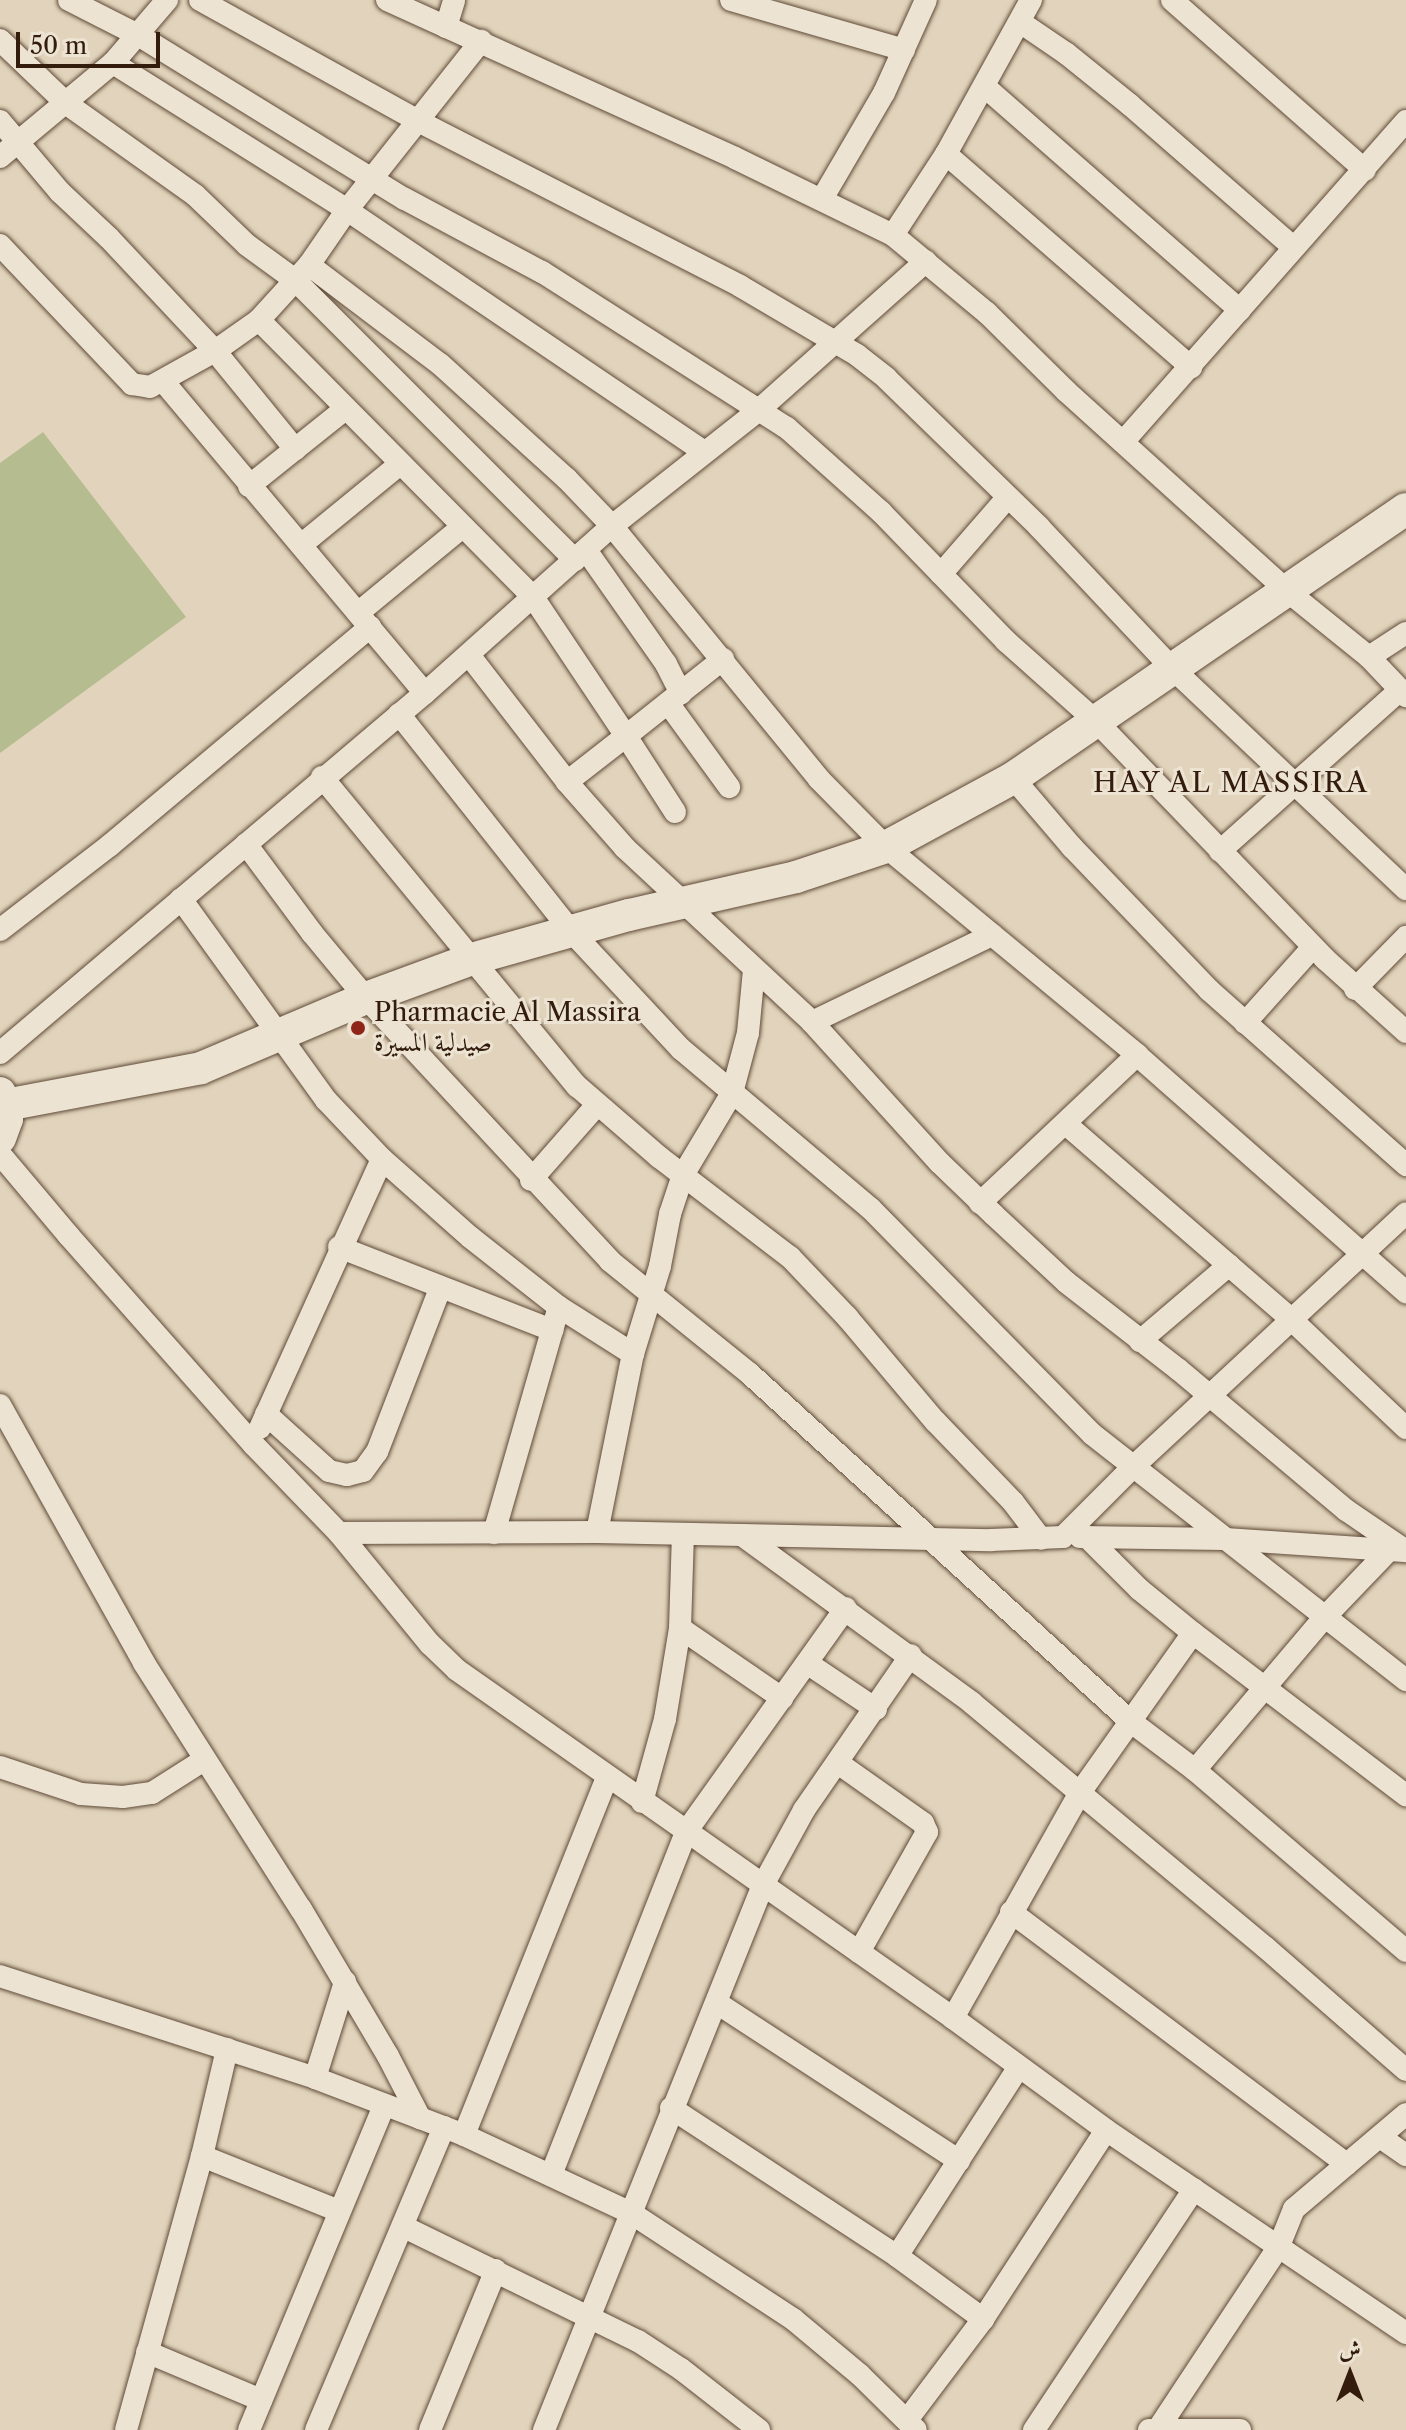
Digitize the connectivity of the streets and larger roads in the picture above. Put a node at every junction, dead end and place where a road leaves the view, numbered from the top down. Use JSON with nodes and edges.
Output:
{"nodes":[{"id":1,"x":69,"y":0,"type":"edge"},
{"id":2,"x":167,"y":0,"type":"edge"},
{"id":3,"x":200,"y":0,"type":"edge"},
{"id":4,"x":387,"y":0,"type":"edge"},
{"id":5,"x":454,"y":0,"type":"edge"},
{"id":6,"x":731,"y":0,"type":"edge"},
{"id":7,"x":926,"y":0,"type":"edge"},
{"id":8,"x":1031,"y":0,"type":"edge"},
{"id":9,"x":1172,"y":0,"type":"edge"},
{"id":10,"x":1020,"y":22,"type":"junction"},
{"id":11,"x":446,"y":27,"type":"junction"},
{"id":12,"x":138,"y":35,"type":"junction"},
{"id":13,"x":0,"y":40,"type":"edge"},
{"id":14,"x":481,"y":41,"type":"junction"},
{"id":15,"x":904,"y":50,"type":"junction"},
{"id":16,"x":113,"y":63,"type":"junction"},
{"id":17,"x":984,"y":86,"type":"junction"},
{"id":18,"x":67,"y":104,"type":"junction"},
{"id":19,"x":272,"y":118,"type":"junction"},
{"id":20,"x":0,"y":121,"type":"edge"},
{"id":21,"x":1406,"y":121,"type":"edge"},
{"id":22,"x":420,"y":122,"type":"junction"},
{"id":23,"x":9,"y":150,"type":"edge"},
{"id":24,"x":251,"y":151,"type":"junction"},
{"id":25,"x":946,"y":154,"type":"junction"},
{"id":26,"x":1365,"y":170,"type":"junction"},
{"id":27,"x":372,"y":180,"type":"junction"},
{"id":28,"x":822,"y":199,"type":"junction"},
{"id":29,"x":347,"y":210,"type":"junction"},
{"id":30,"x":893,"y":235,"type":"junction"},
{"id":31,"x":0,"y":245,"type":"edge"},
{"id":32,"x":1293,"y":247,"type":"junction"},
{"id":33,"x":926,"y":261,"type":"junction"},
{"id":34,"x":302,"y":273,"type":"junction"},
{"id":35,"x":1240,"y":310,"type":"junction"},
{"id":36,"x":259,"y":320,"type":"junction"},
{"id":37,"x":835,"y":342,"type":"junction"},
{"id":38,"x":215,"y":351,"type":"junction"},
{"id":39,"x":1191,"y":367,"type":"junction"},
{"id":40,"x":163,"y":381,"type":"junction"},
{"id":41,"x":345,"y":409,"type":"junction"},
{"id":42,"x":760,"y":409,"type":"junction"},
{"id":43,"x":1123,"y":442,"type":"junction"},
{"id":44,"x":295,"y":449,"type":"junction"},
{"id":45,"x":703,"y":451,"type":"junction"},
{"id":46,"x":400,"y":464,"type":"junction"},
{"id":47,"x":249,"y":486,"type":"junction"},
{"id":48,"x":1008,"y":497,"type":"junction"},
{"id":49,"x":1406,"y":509,"type":"edge"},
{"id":50,"x":612,"y":526,"type":"junction"},
{"id":51,"x":461,"y":528,"type":"junction"},
{"id":52,"x":301,"y":545,"type":"junction"},
{"id":53,"x":580,"y":555,"type":"junction"},
{"id":54,"x":941,"y":574,"type":"junction"},
{"id":55,"x":1286,"y":590,"type":"junction"},
{"id":56,"x":533,"y":597,"type":"junction"},
{"id":57,"x":364,"y":620,"type":"junction"},
{"id":58,"x":1406,"y":633,"type":"edge"},
{"id":59,"x":469,"y":655,"type":"junction"},
{"id":60,"x":1369,"y":657,"type":"junction"},
{"id":61,"x":723,"y":659,"type":"junction"},
{"id":62,"x":1172,"y":668,"type":"junction"},
{"id":63,"x":425,"y":693,"type":"junction"},
{"id":64,"x":1403,"y":693,"type":"edge"},
{"id":65,"x":675,"y":698,"type":"junction"},
{"id":66,"x":399,"y":714,"type":"junction"},
{"id":67,"x":1097,"y":722,"type":"junction"},
{"id":68,"x":626,"y":736,"type":"junction"},
{"id":69,"x":322,"y":777,"type":"junction"},
{"id":70,"x":1013,"y":778,"type":"junction"},
{"id":71,"x":567,"y":782,"type":"junction"},
{"id":72,"x":1299,"y":784,"type":"junction"},
{"id":73,"x":729,"y":787,"type":"dead end"},
{"id":74,"x":675,"y":812,"type":"dead end"},
{"id":75,"x":246,"y":844,"type":"junction"},
{"id":76,"x":886,"y":847,"type":"junction"},
{"id":77,"x":1220,"y":851,"type":"junction"},
{"id":78,"x":1406,"y":889,"type":"edge"},
{"id":79,"x":181,"y":899,"type":"junction"},
{"id":80,"x":681,"y":902,"type":"junction"},
{"id":81,"x":0,"y":930,"type":"edge"},
{"id":82,"x":570,"y":930,"type":"junction"},
{"id":83,"x":992,"y":935,"type":"junction"},
{"id":84,"x":1406,"y":937,"type":"edge"},
{"id":85,"x":1313,"y":947,"type":"junction"},
{"id":86,"x":472,"y":959,"type":"junction"},
{"id":87,"x":754,"y":969,"type":"junction"},
{"id":88,"x":1355,"y":989,"type":"junction"},
{"id":89,"x":366,"y":998,"type":"junction"},
{"id":90,"x":812,"y":1022,"type":"junction"},
{"id":91,"x":1245,"y":1023,"type":"junction"},
{"id":92,"x":1406,"y":1032,"type":"edge"},
{"id":93,"x":277,"y":1037,"type":"junction"},
{"id":94,"x":0,"y":1053,"type":"edge"},
{"id":95,"x":1137,"y":1055,"type":"junction"},
{"id":96,"x":732,"y":1093,"type":"junction"},
{"id":97,"x":3,"y":1099,"type":"edge"},
{"id":98,"x":596,"y":1106,"type":"junction"},
{"id":99,"x":1067,"y":1125,"type":"junction"},
{"id":100,"x":0,"y":1138,"type":"edge"},
{"id":101,"x":0,"y":1154,"type":"edge"},
{"id":102,"x":382,"y":1159,"type":"junction"},
{"id":103,"x":1406,"y":1165,"type":"edge"},
{"id":104,"x":683,"y":1175,"type":"junction"},
{"id":105,"x":531,"y":1180,"type":"junction"},
{"id":106,"x":980,"y":1203,"type":"junction"},
{"id":107,"x":1406,"y":1213,"type":"edge"},
{"id":108,"x":339,"y":1247,"type":"junction"},
{"id":109,"x":1361,"y":1254,"type":"junction"},
{"id":110,"x":1229,"y":1265,"type":"junction"},
{"id":111,"x":440,"y":1289,"type":"junction"},
{"id":112,"x":1406,"y":1292,"type":"edge"},
{"id":113,"x":650,"y":1295,"type":"junction"},
{"id":114,"x":559,"y":1307,"type":"junction"},
{"id":115,"x":1292,"y":1320,"type":"junction"},
{"id":116,"x":552,"y":1330,"type":"junction"},
{"id":117,"x":1140,"y":1341,"type":"junction"},
{"id":118,"x":633,"y":1354,"type":"junction"},
{"id":119,"x":1209,"y":1396,"type":"junction"},
{"id":120,"x":0,"y":1405,"type":"edge"},
{"id":121,"x":266,"y":1414,"type":"junction"},
{"id":122,"x":1406,"y":1428,"type":"edge"},
{"id":123,"x":253,"y":1444,"type":"junction"},
{"id":124,"x":1134,"y":1466,"type":"junction"},
{"id":125,"x":597,"y":1532,"type":"junction"},
{"id":126,"x":339,"y":1533,"type":"junction"},
{"id":127,"x":494,"y":1533,"type":"junction"},
{"id":128,"x":683,"y":1534,"type":"junction"},
{"id":129,"x":742,"y":1535,"type":"junction"},
{"id":130,"x":1087,"y":1537,"type":"junction"},
{"id":131,"x":930,"y":1538,"type":"junction"},
{"id":132,"x":1052,"y":1538,"type":"junction"},
{"id":133,"x":1225,"y":1539,"type":"junction"},
{"id":134,"x":1400,"y":1551,"type":"edge"},
{"id":135,"x":846,"y":1608,"type":"junction"},
{"id":136,"x":1324,"y":1618,"type":"junction"},
{"id":137,"x":680,"y":1628,"type":"junction"},
{"id":138,"x":1193,"y":1633,"type":"junction"},
{"id":139,"x":911,"y":1655,"type":"junction"},
{"id":140,"x":807,"y":1663,"type":"junction"},
{"id":141,"x":1406,"y":1680,"type":"edge"},
{"id":142,"x":1265,"y":1687,"type":"junction"},
{"id":143,"x":782,"y":1698,"type":"junction"},
{"id":144,"x":876,"y":1709,"type":"junction"},
{"id":145,"x":1130,"y":1721,"type":"junction"},
{"id":146,"x":204,"y":1760,"type":"junction"},
{"id":147,"x":838,"y":1763,"type":"junction"},
{"id":148,"x":0,"y":1767,"type":"edge"},
{"id":149,"x":1195,"y":1770,"type":"junction"},
{"id":150,"x":607,"y":1777,"type":"junction"},
{"id":151,"x":1079,"y":1794,"type":"junction"},
{"id":152,"x":1406,"y":1795,"type":"edge"},
{"id":153,"x":642,"y":1802,"type":"junction"},
{"id":154,"x":686,"y":1832,"type":"junction"},
{"id":155,"x":763,"y":1885,"type":"junction"},
{"id":156,"x":1011,"y":1912,"type":"junction"},
{"id":157,"x":1406,"y":1951,"type":"edge"},
{"id":158,"x":859,"y":1952,"type":"junction"},
{"id":159,"x":0,"y":1976,"type":"edge"},
{"id":160,"x":345,"y":1982,"type":"junction"},
{"id":161,"x":717,"y":2003,"type":"junction"},
{"id":162,"x":953,"y":2018,"type":"junction"},
{"id":163,"x":227,"y":2049,"type":"junction"},
{"id":164,"x":1019,"y":2067,"type":"junction"},
{"id":165,"x":1406,"y":2070,"type":"edge"},
{"id":166,"x":315,"y":2078,"type":"junction"},
{"id":167,"x":384,"y":2105,"type":"junction"},
{"id":168,"x":671,"y":2108,"type":"junction"},
{"id":169,"x":1406,"y":2114,"type":"edge"},
{"id":170,"x":420,"y":2118,"type":"junction"},
{"id":171,"x":1106,"y":2130,"type":"junction"},
{"id":172,"x":454,"y":2131,"type":"junction"},
{"id":173,"x":1380,"y":2137,"type":"junction"},
{"id":174,"x":1406,"y":2155,"type":"edge"},
{"id":175,"x":202,"y":2156,"type":"junction"},
{"id":176,"x":959,"y":2161,"type":"junction"},
{"id":177,"x":1347,"y":2164,"type":"junction"},
{"id":178,"x":551,"y":2175,"type":"junction"},
{"id":179,"x":1194,"y":2189,"type":"junction"},
{"id":180,"x":339,"y":2211,"type":"junction"},
{"id":181,"x":631,"y":2213,"type":"junction"},
{"id":182,"x":404,"y":2227,"type":"junction"},
{"id":183,"x":1279,"y":2246,"type":"junction"},
{"id":184,"x":897,"y":2256,"type":"junction"},
{"id":185,"x":496,"y":2270,"type":"junction"},
{"id":186,"x":590,"y":2315,"type":"junction"},
{"id":187,"x":983,"y":2319,"type":"junction"},
{"id":188,"x":1406,"y":2333,"type":"edge"},
{"id":189,"x":147,"y":2352,"type":"junction"},
{"id":190,"x":261,"y":2400,"type":"junction"},
{"id":191,"x":911,"y":2425,"type":"edge"},
{"id":192,"x":1158,"y":2429,"type":"edge"},
{"id":193,"x":126,"y":2430,"type":"edge"},
{"id":194,"x":249,"y":2430,"type":"edge"},
{"id":195,"x":316,"y":2430,"type":"edge"},
{"id":196,"x":430,"y":2430,"type":"edge"},
{"id":197,"x":544,"y":2430,"type":"edge"},
{"id":198,"x":759,"y":2430,"type":"edge"},
{"id":199,"x":1034,"y":2430,"type":"edge"},
{"id":200,"x":1143,"y":2430,"type":"edge"},
{"id":201,"x":1240,"y":2430,"type":"edge"}],
"edges":[{"from":1,"to":12,"type":"street"},
{"from":2,"to":12,"type":"street"},
{"from":3,"to":22,"type":"street"},
{"from":4,"to":11,"type":"street"},
{"from":5,"to":11,"type":"street"},
{"from":6,"to":15,"type":"street"},
{"from":7,"to":15,"type":"street"},
{"from":8,"to":10,"type":"street"},
{"from":9,"to":26,"type":"street"},
{"from":10,"to":17,"type":"street"},
{"from":10,"to":32,"type":"street"},
{"from":11,"to":14,"type":"street"},
{"from":12,"to":16,"type":"street"},
{"from":12,"to":19,"type":"street"},
{"from":13,"to":18,"type":"street"},
{"from":14,"to":22,"type":"street"},
{"from":14,"to":28,"type":"street"},
{"from":15,"to":28,"type":"street"},
{"from":16,"to":18,"type":"street"},
{"from":16,"to":24,"type":"street"},
{"from":17,"to":25,"type":"street"},
{"from":17,"to":35,"type":"street"},
{"from":18,"to":23,"type":"street"},
{"from":18,"to":34,"type":"street"},
{"from":19,"to":24,"type":"street"},
{"from":19,"to":27,"type":"street"},
{"from":20,"to":23,"type":"street"},
{"from":21,"to":26,"type":"street"},
{"from":22,"to":27,"type":"street"},
{"from":22,"to":37,"type":"street"},
{"from":23,"to":38,"type":"street"},
{"from":24,"to":29,"type":"street"},
{"from":25,"to":30,"type":"street"},
{"from":25,"to":39,"type":"street"},
{"from":26,"to":32,"type":"street"},
{"from":27,"to":29,"type":"street"},
{"from":27,"to":42,"type":"street"},
{"from":28,"to":30,"type":"street"},
{"from":29,"to":34,"type":"street"},
{"from":29,"to":45,"type":"street"},
{"from":30,"to":33,"type":"street"},
{"from":31,"to":40,"type":"street"},
{"from":32,"to":35,"type":"street"},
{"from":33,"to":37,"type":"street"},
{"from":33,"to":43,"type":"street"},
{"from":34,"to":36,"type":"street"},
{"from":34,"to":50,"type":"street"},
{"from":34,"to":53,"type":"street"},
{"from":35,"to":39,"type":"street"},
{"from":36,"to":38,"type":"street"},
{"from":36,"to":41,"type":"street"},
{"from":37,"to":42,"type":"street"},
{"from":37,"to":48,"type":"street"},
{"from":38,"to":40,"type":"street"},
{"from":38,"to":44,"type":"street"},
{"from":39,"to":43,"type":"street"},
{"from":40,"to":47,"type":"street"},
{"from":41,"to":44,"type":"street"},
{"from":41,"to":46,"type":"street"},
{"from":42,"to":45,"type":"street"},
{"from":42,"to":54,"type":"street"},
{"from":43,"to":55,"type":"street"},
{"from":44,"to":47,"type":"street"},
{"from":45,"to":50,"type":"street"},
{"from":46,"to":51,"type":"street"},
{"from":46,"to":52,"type":"street"},
{"from":47,"to":52,"type":"street"},
{"from":48,"to":54,"type":"street"},
{"from":48,"to":62,"type":"street"},
{"from":49,"to":55,"type":"street"},
{"from":50,"to":53,"type":"street"},
{"from":50,"to":61,"type":"street"},
{"from":51,"to":56,"type":"street"},
{"from":51,"to":57,"type":"street"},
{"from":52,"to":57,"type":"street"},
{"from":53,"to":56,"type":"street"},
{"from":53,"to":65,"type":"street"},
{"from":54,"to":67,"type":"street"},
{"from":55,"to":60,"type":"street"},
{"from":55,"to":62,"type":"street"},
{"from":56,"to":59,"type":"street"},
{"from":56,"to":68,"type":"street"},
{"from":57,"to":63,"type":"street"},
{"from":57,"to":81,"type":"street"},
{"from":58,"to":60,"type":"street"},
{"from":59,"to":63,"type":"street"},
{"from":59,"to":71,"type":"street"},
{"from":60,"to":64,"type":"street"},
{"from":61,"to":65,"type":"street"},
{"from":61,"to":76,"type":"street"},
{"from":62,"to":67,"type":"street"},
{"from":62,"to":72,"type":"street"},
{"from":63,"to":66,"type":"street"},
{"from":64,"to":72,"type":"street"},
{"from":65,"to":68,"type":"street"},
{"from":65,"to":73,"type":"street"},
{"from":66,"to":69,"type":"street"},
{"from":66,"to":82,"type":"street"},
{"from":67,"to":70,"type":"street"},
{"from":67,"to":77,"type":"street"},
{"from":68,"to":71,"type":"street"},
{"from":68,"to":74,"type":"street"},
{"from":69,"to":75,"type":"street"},
{"from":69,"to":86,"type":"street"},
{"from":70,"to":76,"type":"street"},
{"from":70,"to":91,"type":"street"},
{"from":71,"to":80,"type":"street"},
{"from":72,"to":77,"type":"street"},
{"from":72,"to":78,"type":"street"},
{"from":75,"to":79,"type":"street"},
{"from":75,"to":89,"type":"street"},
{"from":76,"to":80,"type":"street"},
{"from":76,"to":83,"type":"street"},
{"from":77,"to":85,"type":"street"},
{"from":79,"to":93,"type":"street"},
{"from":79,"to":94,"type":"street"},
{"from":80,"to":82,"type":"street"},
{"from":80,"to":87,"type":"street"},
{"from":82,"to":86,"type":"street"},
{"from":82,"to":96,"type":"street"},
{"from":83,"to":90,"type":"street"},
{"from":83,"to":95,"type":"street"},
{"from":84,"to":88,"type":"street"},
{"from":85,"to":88,"type":"street"},
{"from":85,"to":91,"type":"street"},
{"from":86,"to":89,"type":"street"},
{"from":86,"to":98,"type":"street"},
{"from":87,"to":90,"type":"street"},
{"from":87,"to":96,"type":"street"},
{"from":88,"to":92,"type":"street"},
{"from":89,"to":93,"type":"street"},
{"from":89,"to":105,"type":"street"},
{"from":90,"to":106,"type":"street"},
{"from":91,"to":103,"type":"street"},
{"from":93,"to":97,"type":"street"},
{"from":93,"to":102,"type":"street"},
{"from":95,"to":99,"type":"street"},
{"from":95,"to":109,"type":"street"},
{"from":96,"to":104,"type":"street"},
{"from":96,"to":124,"type":"street"},
{"from":97,"to":100,"type":"street"},
{"from":98,"to":104,"type":"street"},
{"from":98,"to":105,"type":"street"},
{"from":99,"to":106,"type":"street"},
{"from":99,"to":110,"type":"street"},
{"from":101,"to":123,"type":"street"},
{"from":102,"to":108,"type":"street"},
{"from":102,"to":114,"type":"street"},
{"from":104,"to":113,"type":"street"},
{"from":104,"to":132,"type":"street"},
{"from":105,"to":113,"type":"street"},
{"from":106,"to":117,"type":"street"},
{"from":107,"to":109,"type":"street"},
{"from":108,"to":111,"type":"street"},
{"from":108,"to":121,"type":"street"},
{"from":109,"to":112,"type":"street"},
{"from":109,"to":115,"type":"street"},
{"from":110,"to":115,"type":"street"},
{"from":110,"to":117,"type":"street"},
{"from":111,"to":116,"type":"street"},
{"from":111,"to":121,"type":"street"},
{"from":113,"to":118,"type":"street"},
{"from":113,"to":131,"type":"street"},
{"from":114,"to":116,"type":"street"},
{"from":114,"to":118,"type":"street"},
{"from":115,"to":119,"type":"street"},
{"from":115,"to":122,"type":"street"},
{"from":116,"to":127,"type":"street"},
{"from":117,"to":119,"type":"street"},
{"from":118,"to":125,"type":"street"},
{"from":119,"to":124,"type":"street"},
{"from":119,"to":134,"type":"street"},
{"from":120,"to":146,"type":"street"},
{"from":121,"to":123,"type":"street"},
{"from":123,"to":126,"type":"street"},
{"from":124,"to":132,"type":"street"},
{"from":124,"to":133,"type":"street"},
{"from":125,"to":127,"type":"street"},
{"from":125,"to":128,"type":"street"},
{"from":126,"to":127,"type":"street"},
{"from":126,"to":150,"type":"street"},
{"from":128,"to":129,"type":"street"},
{"from":128,"to":137,"type":"street"},
{"from":129,"to":131,"type":"street"},
{"from":129,"to":135,"type":"street"},
{"from":130,"to":132,"type":"street"},
{"from":130,"to":133,"type":"street"},
{"from":130,"to":138,"type":"street"},
{"from":131,"to":132,"type":"street"},
{"from":131,"to":145,"type":"street"},
{"from":133,"to":134,"type":"street"},
{"from":133,"to":136,"type":"street"},
{"from":134,"to":136,"type":"street"},
{"from":135,"to":139,"type":"street"},
{"from":135,"to":140,"type":"street"},
{"from":136,"to":141,"type":"street"},
{"from":136,"to":142,"type":"street"},
{"from":137,"to":143,"type":"street"},
{"from":137,"to":153,"type":"street"},
{"from":138,"to":142,"type":"street"},
{"from":138,"to":145,"type":"street"},
{"from":139,"to":144,"type":"street"},
{"from":139,"to":151,"type":"street"},
{"from":140,"to":143,"type":"street"},
{"from":140,"to":144,"type":"street"},
{"from":142,"to":149,"type":"street"},
{"from":142,"to":152,"type":"street"},
{"from":143,"to":154,"type":"street"},
{"from":144,"to":147,"type":"street"},
{"from":145,"to":149,"type":"street"},
{"from":145,"to":151,"type":"street"},
{"from":146,"to":148,"type":"street"},
{"from":146,"to":160,"type":"street"},
{"from":147,"to":155,"type":"street"},
{"from":147,"to":158,"type":"street"},
{"from":149,"to":157,"type":"street"},
{"from":150,"to":153,"type":"street"},
{"from":150,"to":172,"type":"street"},
{"from":151,"to":156,"type":"street"},
{"from":151,"to":165,"type":"street"},
{"from":153,"to":154,"type":"street"},
{"from":154,"to":155,"type":"street"},
{"from":154,"to":178,"type":"street"},
{"from":155,"to":158,"type":"street"},
{"from":155,"to":161,"type":"street"},
{"from":156,"to":162,"type":"street"},
{"from":156,"to":177,"type":"street"},
{"from":158,"to":162,"type":"street"},
{"from":159,"to":163,"type":"street"},
{"from":160,"to":166,"type":"street"},
{"from":160,"to":170,"type":"street"},
{"from":161,"to":168,"type":"street"},
{"from":161,"to":176,"type":"street"},
{"from":162,"to":164,"type":"street"},
{"from":163,"to":166,"type":"street"},
{"from":163,"to":175,"type":"street"},
{"from":164,"to":171,"type":"street"},
{"from":164,"to":176,"type":"street"},
{"from":166,"to":167,"type":"street"},
{"from":167,"to":170,"type":"street"},
{"from":167,"to":180,"type":"street"},
{"from":168,"to":181,"type":"street"},
{"from":168,"to":184,"type":"street"},
{"from":169,"to":173,"type":"street"},
{"from":170,"to":172,"type":"street"},
{"from":171,"to":179,"type":"street"},
{"from":171,"to":187,"type":"street"},
{"from":172,"to":178,"type":"street"},
{"from":172,"to":182,"type":"street"},
{"from":173,"to":174,"type":"street"},
{"from":173,"to":177,"type":"street"},
{"from":175,"to":180,"type":"street"},
{"from":175,"to":189,"type":"street"},
{"from":176,"to":184,"type":"street"},
{"from":177,"to":183,"type":"street"},
{"from":178,"to":181,"type":"street"},
{"from":179,"to":183,"type":"street"},
{"from":179,"to":199,"type":"street"},
{"from":180,"to":190,"type":"street"},
{"from":181,"to":186,"type":"street"},
{"from":181,"to":191,"type":"street"},
{"from":182,"to":185,"type":"street"},
{"from":182,"to":195,"type":"street"},
{"from":183,"to":188,"type":"street"},
{"from":183,"to":192,"type":"street"},
{"from":184,"to":187,"type":"street"},
{"from":185,"to":186,"type":"street"},
{"from":185,"to":196,"type":"street"},
{"from":186,"to":197,"type":"street"},
{"from":186,"to":198,"type":"street"},
{"from":187,"to":191,"type":"street"},
{"from":189,"to":190,"type":"street"},
{"from":189,"to":193,"type":"street"},
{"from":190,"to":194,"type":"street"},
{"from":192,"to":200,"type":"street"},
{"from":192,"to":201,"type":"street"}]}
